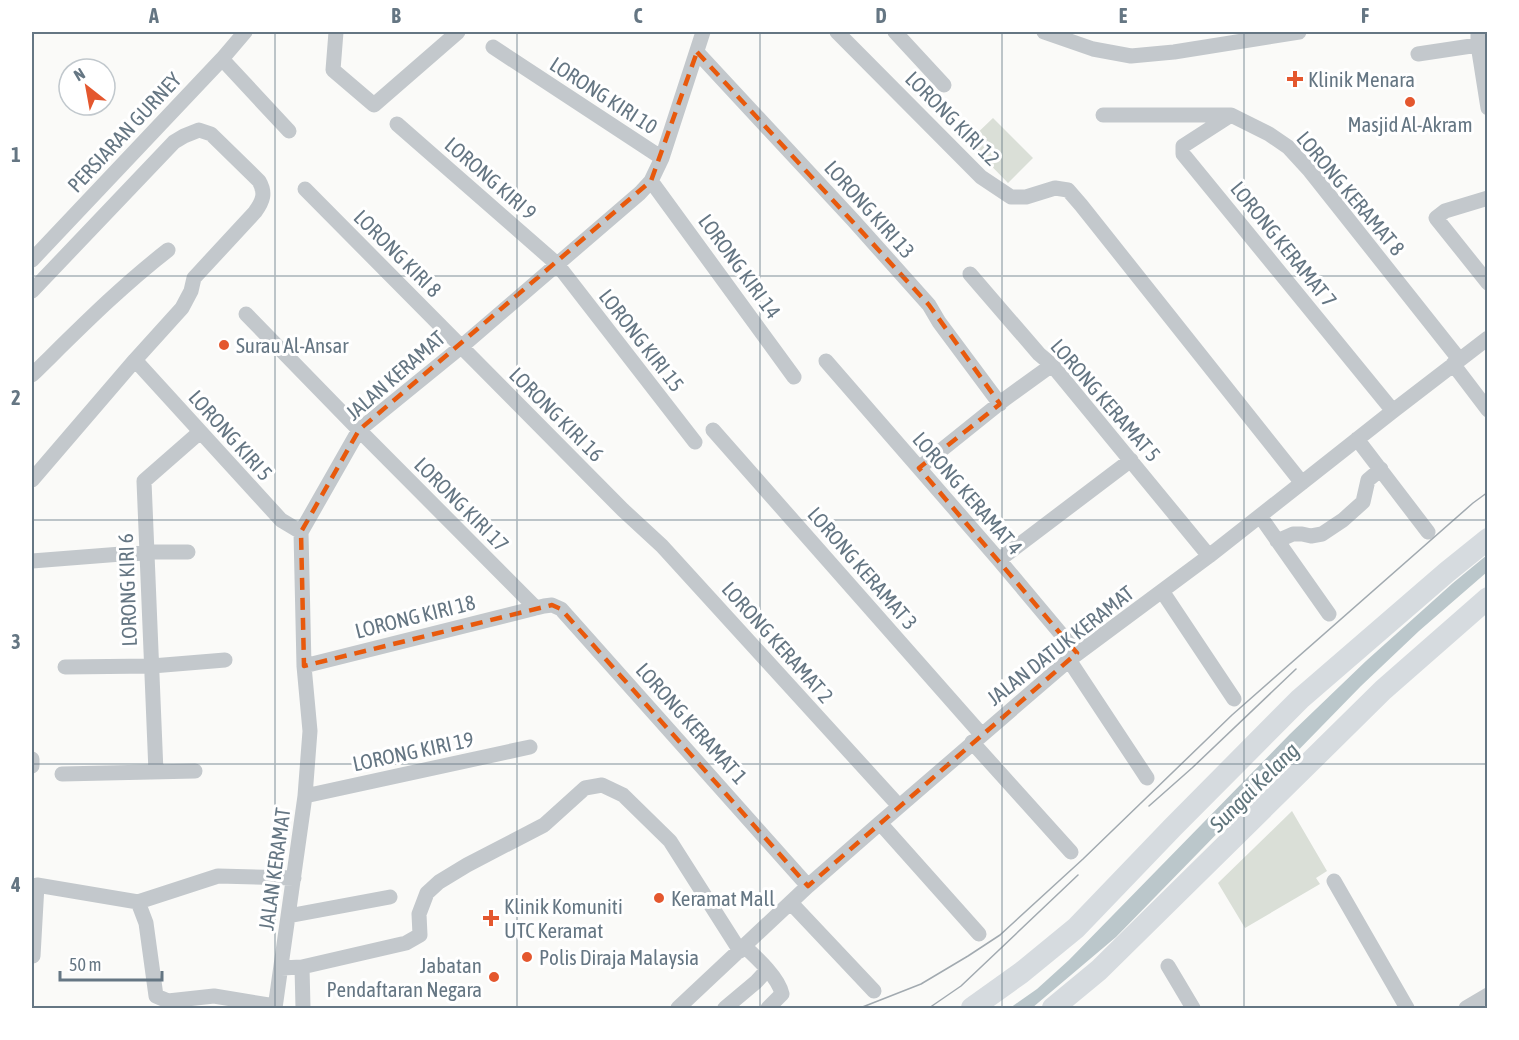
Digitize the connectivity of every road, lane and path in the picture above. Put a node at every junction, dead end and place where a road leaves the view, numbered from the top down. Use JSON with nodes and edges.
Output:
{"nodes":[{"id":1,"x":245,"y":32,"type":"edge"},
{"id":2,"x":336,"y":32,"type":"edge"},
{"id":3,"x":458,"y":32,"type":"edge"},
{"id":4,"x":702,"y":32,"type":"edge"},
{"id":5,"x":837,"y":32,"type":"edge"},
{"id":6,"x":895,"y":32,"type":"edge"},
{"id":7,"x":1044,"y":32,"type":"edge"},
{"id":8,"x":1299,"y":32,"type":"edge"},
{"id":9,"x":1478,"y":38,"type":"edge"},
{"id":10,"x":493,"y":47,"type":"dead end"},
{"id":11,"x":697,"y":52,"type":"junction"},
{"id":12,"x":1418,"y":54,"type":"dead end"},
{"id":13,"x":222,"y":59,"type":"junction"},
{"id":14,"x":944,"y":85,"type":"dead end"},
{"id":15,"x":1488,"y":108,"type":"edge"},
{"id":16,"x":1103,"y":115,"type":"dead end"},
{"id":17,"x":1230,"y":116,"type":"junction"},
{"id":18,"x":397,"y":124,"type":"dead end"},
{"id":19,"x":289,"y":131,"type":"dead end"},
{"id":20,"x":662,"y":159,"type":"junction"},
{"id":21,"x":651,"y":181,"type":"junction"},
{"id":22,"x":305,"y":189,"type":"dead end"},
{"id":23,"x":1488,"y":198,"type":"edge"},
{"id":24,"x":168,"y":250,"type":"dead end"},
{"id":25,"x":32,"y":260,"type":"edge"},
{"id":26,"x":557,"y":264,"type":"junction"},
{"id":27,"x":970,"y":274,"type":"dead end"},
{"id":28,"x":1488,"y":283,"type":"edge"},
{"id":29,"x":32,"y":291,"type":"edge"},
{"id":30,"x":246,"y":314,"type":"dead end"},
{"id":31,"x":1488,"y":338,"type":"edge"},
{"id":32,"x":461,"y":347,"type":"junction"},
{"id":33,"x":826,"y":361,"type":"dead end"},
{"id":34,"x":1456,"y":361,"type":"junction"},
{"id":35,"x":139,"y":365,"type":"junction"},
{"id":36,"x":1052,"y":365,"type":"junction"},
{"id":37,"x":32,"y":375,"type":"edge"},
{"id":38,"x":794,"y":377,"type":"dead end"},
{"id":39,"x":1000,"y":404,"type":"junction"},
{"id":40,"x":1488,"y":410,"type":"edge"},
{"id":41,"x":1393,"y":411,"type":"junction"},
{"id":42,"x":358,"y":430,"type":"junction"},
{"id":43,"x":713,"y":430,"type":"dead end"},
{"id":44,"x":200,"y":432,"type":"junction"},
{"id":45,"x":1357,"y":438,"type":"junction"},
{"id":46,"x":695,"y":442,"type":"dead end"},
{"id":47,"x":1131,"y":460,"type":"junction"},
{"id":48,"x":919,"y":468,"type":"junction"},
{"id":49,"x":1380,"y":469,"type":"junction"},
{"id":50,"x":32,"y":480,"type":"edge"},
{"id":51,"x":1302,"y":483,"type":"junction"},
{"id":52,"x":623,"y":510,"type":"joint"},
{"id":53,"x":1260,"y":516,"type":"junction"},
{"id":54,"x":301,"y":532,"type":"junction"},
{"id":55,"x":1428,"y":532,"type":"dead end"},
{"id":56,"x":1488,"y":539,"type":"edge"},
{"id":57,"x":1277,"y":540,"type":"junction"},
{"id":58,"x":147,"y":552,"type":"junction"},
{"id":59,"x":188,"y":552,"type":"dead end"},
{"id":60,"x":1209,"y":556,"type":"junction"},
{"id":61,"x":999,"y":560,"type":"junction"},
{"id":62,"x":32,"y":561,"type":"edge"},
{"id":63,"x":1162,"y":591,"type":"junction"},
{"id":64,"x":1488,"y":598,"type":"edge"},
{"id":65,"x":536,"y":608,"type":"junction"},
{"id":66,"x":1329,"y":614,"type":"dead end"},
{"id":67,"x":1073,"y":656,"type":"junction"},
{"id":68,"x":225,"y":660,"type":"dead end"},
{"id":69,"x":152,"y":666,"type":"junction"},
{"id":70,"x":304,"y":666,"type":"junction"},
{"id":71,"x":65,"y":667,"type":"dead end"},
{"id":72,"x":1234,"y":699,"type":"dead end"},
{"id":73,"x":977,"y":738,"type":"junction"},
{"id":74,"x":530,"y":747,"type":"dead end"},
{"id":75,"x":32,"y":759,"type":"edge"},
{"id":76,"x":32,"y":766,"type":"edge"},
{"id":77,"x":195,"y":771,"type":"dead end"},
{"id":78,"x":156,"y":772,"type":"junction"},
{"id":79,"x":62,"y":774,"type":"dead end"},
{"id":80,"x":1147,"y":778,"type":"dead end"},
{"id":81,"x":305,"y":796,"type":"junction"},
{"id":82,"x":899,"y":806,"type":"junction"},
{"id":83,"x":880,"y":823,"type":"junction"},
{"id":84,"x":1071,"y":852,"type":"dead end"},
{"id":85,"x":294,"y":878,"type":"junction"},
{"id":86,"x":1334,"y":881,"type":"dead end"},
{"id":87,"x":808,"y":886,"type":"junction"},
{"id":88,"x":390,"y":897,"type":"dead end"},
{"id":89,"x":138,"y":902,"type":"junction"},
{"id":90,"x":791,"y":903,"type":"junction"},
{"id":91,"x":288,"y":916,"type":"junction"},
{"id":92,"x":33,"y":920,"type":"edge"},
{"id":93,"x":979,"y":934,"type":"dead end"},
{"id":94,"x":742,"y":949,"type":"junction"},
{"id":95,"x":33,"y":956,"type":"edge"},
{"id":96,"x":1168,"y":966,"type":"dead end"},
{"id":97,"x":302,"y":967,"type":"junction"},
{"id":98,"x":281,"y":968,"type":"junction"},
{"id":99,"x":767,"y":970,"type":"junction"},
{"id":100,"x":874,"y":991,"type":"dead end"},
{"id":101,"x":1488,"y":995,"type":"edge"},
{"id":102,"x":275,"y":1007,"type":"edge"},
{"id":103,"x":303,"y":1008,"type":"edge"},
{"id":104,"x":678,"y":1008,"type":"edge"},
{"id":105,"x":725,"y":1008,"type":"edge"},
{"id":106,"x":768,"y":1008,"type":"edge"},
{"id":107,"x":972,"y":1008,"type":"edge"},
{"id":108,"x":1053,"y":1008,"type":"edge"},
{"id":109,"x":1193,"y":1008,"type":"edge"},
{"id":110,"x":1407,"y":1008,"type":"edge"},
{"id":111,"x":1466,"y":1008,"type":"edge"}],
"edges":[{"from":1,"to":13,"type":"street","name":"PERSIARAN GURNEY"},
{"from":2,"to":3,"type":"street"},
{"from":4,"to":11,"type":"street","name":"JALAN KERAMAT"},
{"from":5,"to":51,"type":"street","name":"LORONG KIRI 12"},
{"from":6,"to":14,"type":"street"},
{"from":7,"to":8,"type":"street"},
{"from":9,"to":12,"type":"street"},
{"from":9,"to":15,"type":"street"},
{"from":10,"to":20,"type":"street","name":"LORONG KIRI 10"},
{"from":11,"to":20,"type":"street","name":"JALAN KERAMAT"},
{"from":11,"to":39,"type":"street","name":"LORONG KIRI 13"},
{"from":13,"to":19,"type":"street"},
{"from":13,"to":25,"type":"street","name":"PERSIARAN GURNEY"},
{"from":16,"to":17,"type":"street","name":"LORONG KERAMAT 8"},
{"from":17,"to":34,"type":"street","name":"LORONG KERAMAT 8"},
{"from":17,"to":41,"type":"street","name":"LORONG KERAMAT 7"},
{"from":18,"to":26,"type":"street","name":"LORONG KIRI 9"},
{"from":20,"to":21,"type":"street","name":"JALAN KERAMAT"},
{"from":21,"to":26,"type":"street","name":"JALAN KERAMAT"},
{"from":21,"to":38,"type":"street","name":"LORONG KIRI 14"},
{"from":22,"to":32,"type":"street","name":"LORONG KIRI 8"},
{"from":23,"to":28,"type":"street"},
{"from":24,"to":37,"type":"street"},
{"from":26,"to":32,"type":"street","name":"JALAN KERAMAT"},
{"from":26,"to":46,"type":"street","name":"LORONG KIRI 15"},
{"from":27,"to":36,"type":"street","name":"LORONG KERAMAT 5"},
{"from":29,"to":35,"type":"street"},
{"from":30,"to":42,"type":"street","name":"LORONG KIRI 17"},
{"from":31,"to":34,"type":"street","name":"JALAN DATUK KERAMAT"},
{"from":32,"to":42,"type":"street","name":"JALAN KERAMAT"},
{"from":32,"to":52,"type":"street","name":"LORONG KIRI 16"},
{"from":33,"to":48,"type":"street","name":"LORONG KERAMAT 4"},
{"from":34,"to":40,"type":"street","name":"LORONG KERAMAT 8"},
{"from":34,"to":41,"type":"street","name":"JALAN DATUK KERAMAT"},
{"from":35,"to":44,"type":"street","name":"LORONG KIRI 5"},
{"from":35,"to":50,"type":"street"},
{"from":36,"to":39,"type":"street"},
{"from":36,"to":47,"type":"street","name":"LORONG KERAMAT 5"},
{"from":39,"to":48,"type":"street"},
{"from":41,"to":45,"type":"street","name":"JALAN DATUK KERAMAT"},
{"from":42,"to":54,"type":"street","name":"JALAN KERAMAT"},
{"from":42,"to":65,"type":"street","name":"LORONG KIRI 17"},
{"from":43,"to":73,"type":"street","name":"LORONG KERAMAT 3"},
{"from":44,"to":54,"type":"street","name":"LORONG KIRI 5"},
{"from":44,"to":58,"type":"street","name":"LORONG KIRI 6"},
{"from":45,"to":49,"type":"street"},
{"from":45,"to":51,"type":"street","name":"JALAN DATUK KERAMAT"},
{"from":47,"to":60,"type":"street","name":"LORONG KERAMAT 5"},
{"from":47,"to":61,"type":"street"},
{"from":48,"to":61,"type":"street","name":"LORONG KERAMAT 4"},
{"from":49,"to":55,"type":"street"},
{"from":49,"to":57,"type":"street"},
{"from":51,"to":53,"type":"street","name":"JALAN DATUK KERAMAT"},
{"from":52,"to":82,"type":"street","name":"LORONG KERAMAT 2"},
{"from":53,"to":57,"type":"street"},
{"from":53,"to":60,"type":"street","name":"JALAN DATUK KERAMAT"},
{"from":54,"to":70,"type":"street","name":"JALAN KERAMAT"},
{"from":56,"to":107,"type":"highway"},
{"from":57,"to":66,"type":"street"},
{"from":58,"to":59,"type":"street"},
{"from":58,"to":62,"type":"street"},
{"from":58,"to":69,"type":"street","name":"LORONG KIRI 6"},
{"from":60,"to":63,"type":"street","name":"JALAN DATUK KERAMAT"},
{"from":61,"to":67,"type":"street","name":"LORONG KERAMAT 4"},
{"from":63,"to":67,"type":"street","name":"JALAN DATUK KERAMAT"},
{"from":63,"to":72,"type":"street"},
{"from":64,"to":108,"type":"highway"},
{"from":65,"to":70,"type":"street","name":"LORONG KIRI 18"},
{"from":65,"to":87,"type":"street","name":"LORONG KERAMAT 1"},
{"from":67,"to":73,"type":"street","name":"JALAN DATUK KERAMAT"},
{"from":67,"to":80,"type":"street","name":"LORONG KERAMAT 4"},
{"from":68,"to":69,"type":"street"},
{"from":69,"to":71,"type":"street"},
{"from":69,"to":78,"type":"street","name":"LORONG KIRI 6"},
{"from":70,"to":81,"type":"street","name":"JALAN KERAMAT"},
{"from":73,"to":82,"type":"street","name":"JALAN DATUK KERAMAT"},
{"from":73,"to":84,"type":"street","name":"LORONG KERAMAT 3"},
{"from":74,"to":81,"type":"street","name":"LORONG KIRI 19"},
{"from":75,"to":76,"type":"street"},
{"from":77,"to":78,"type":"street"},
{"from":78,"to":79,"type":"street"},
{"from":81,"to":85,"type":"street","name":"JALAN KERAMAT"},
{"from":82,"to":83,"type":"street","name":"JALAN DATUK KERAMAT"},
{"from":83,"to":87,"type":"street","name":"JALAN DATUK KERAMAT"},
{"from":83,"to":93,"type":"street"},
{"from":85,"to":89,"type":"street"},
{"from":85,"to":91,"type":"street","name":"JALAN KERAMAT"},
{"from":86,"to":110,"type":"street"},
{"from":87,"to":90,"type":"street","name":"JALAN DATUK KERAMAT"},
{"from":88,"to":91,"type":"street"},
{"from":89,"to":92,"type":"street"},
{"from":89,"to":102,"type":"street"},
{"from":90,"to":94,"type":"street","name":"JALAN DATUK KERAMAT"},
{"from":90,"to":100,"type":"street"},
{"from":91,"to":98,"type":"street","name":"JALAN KERAMAT"},
{"from":92,"to":95,"type":"street"},
{"from":94,"to":97,"type":"street"},
{"from":94,"to":99,"type":"street"},
{"from":94,"to":104,"type":"street","name":"JALAN DATUK KERAMAT"},
{"from":96,"to":109,"type":"street"},
{"from":97,"to":98,"type":"street"},
{"from":97,"to":103,"type":"street"},
{"from":98,"to":102,"type":"street","name":"JALAN KERAMAT"},
{"from":99,"to":105,"type":"street"},
{"from":99,"to":106,"type":"street"},
{"from":101,"to":111,"type":"street"}]}
